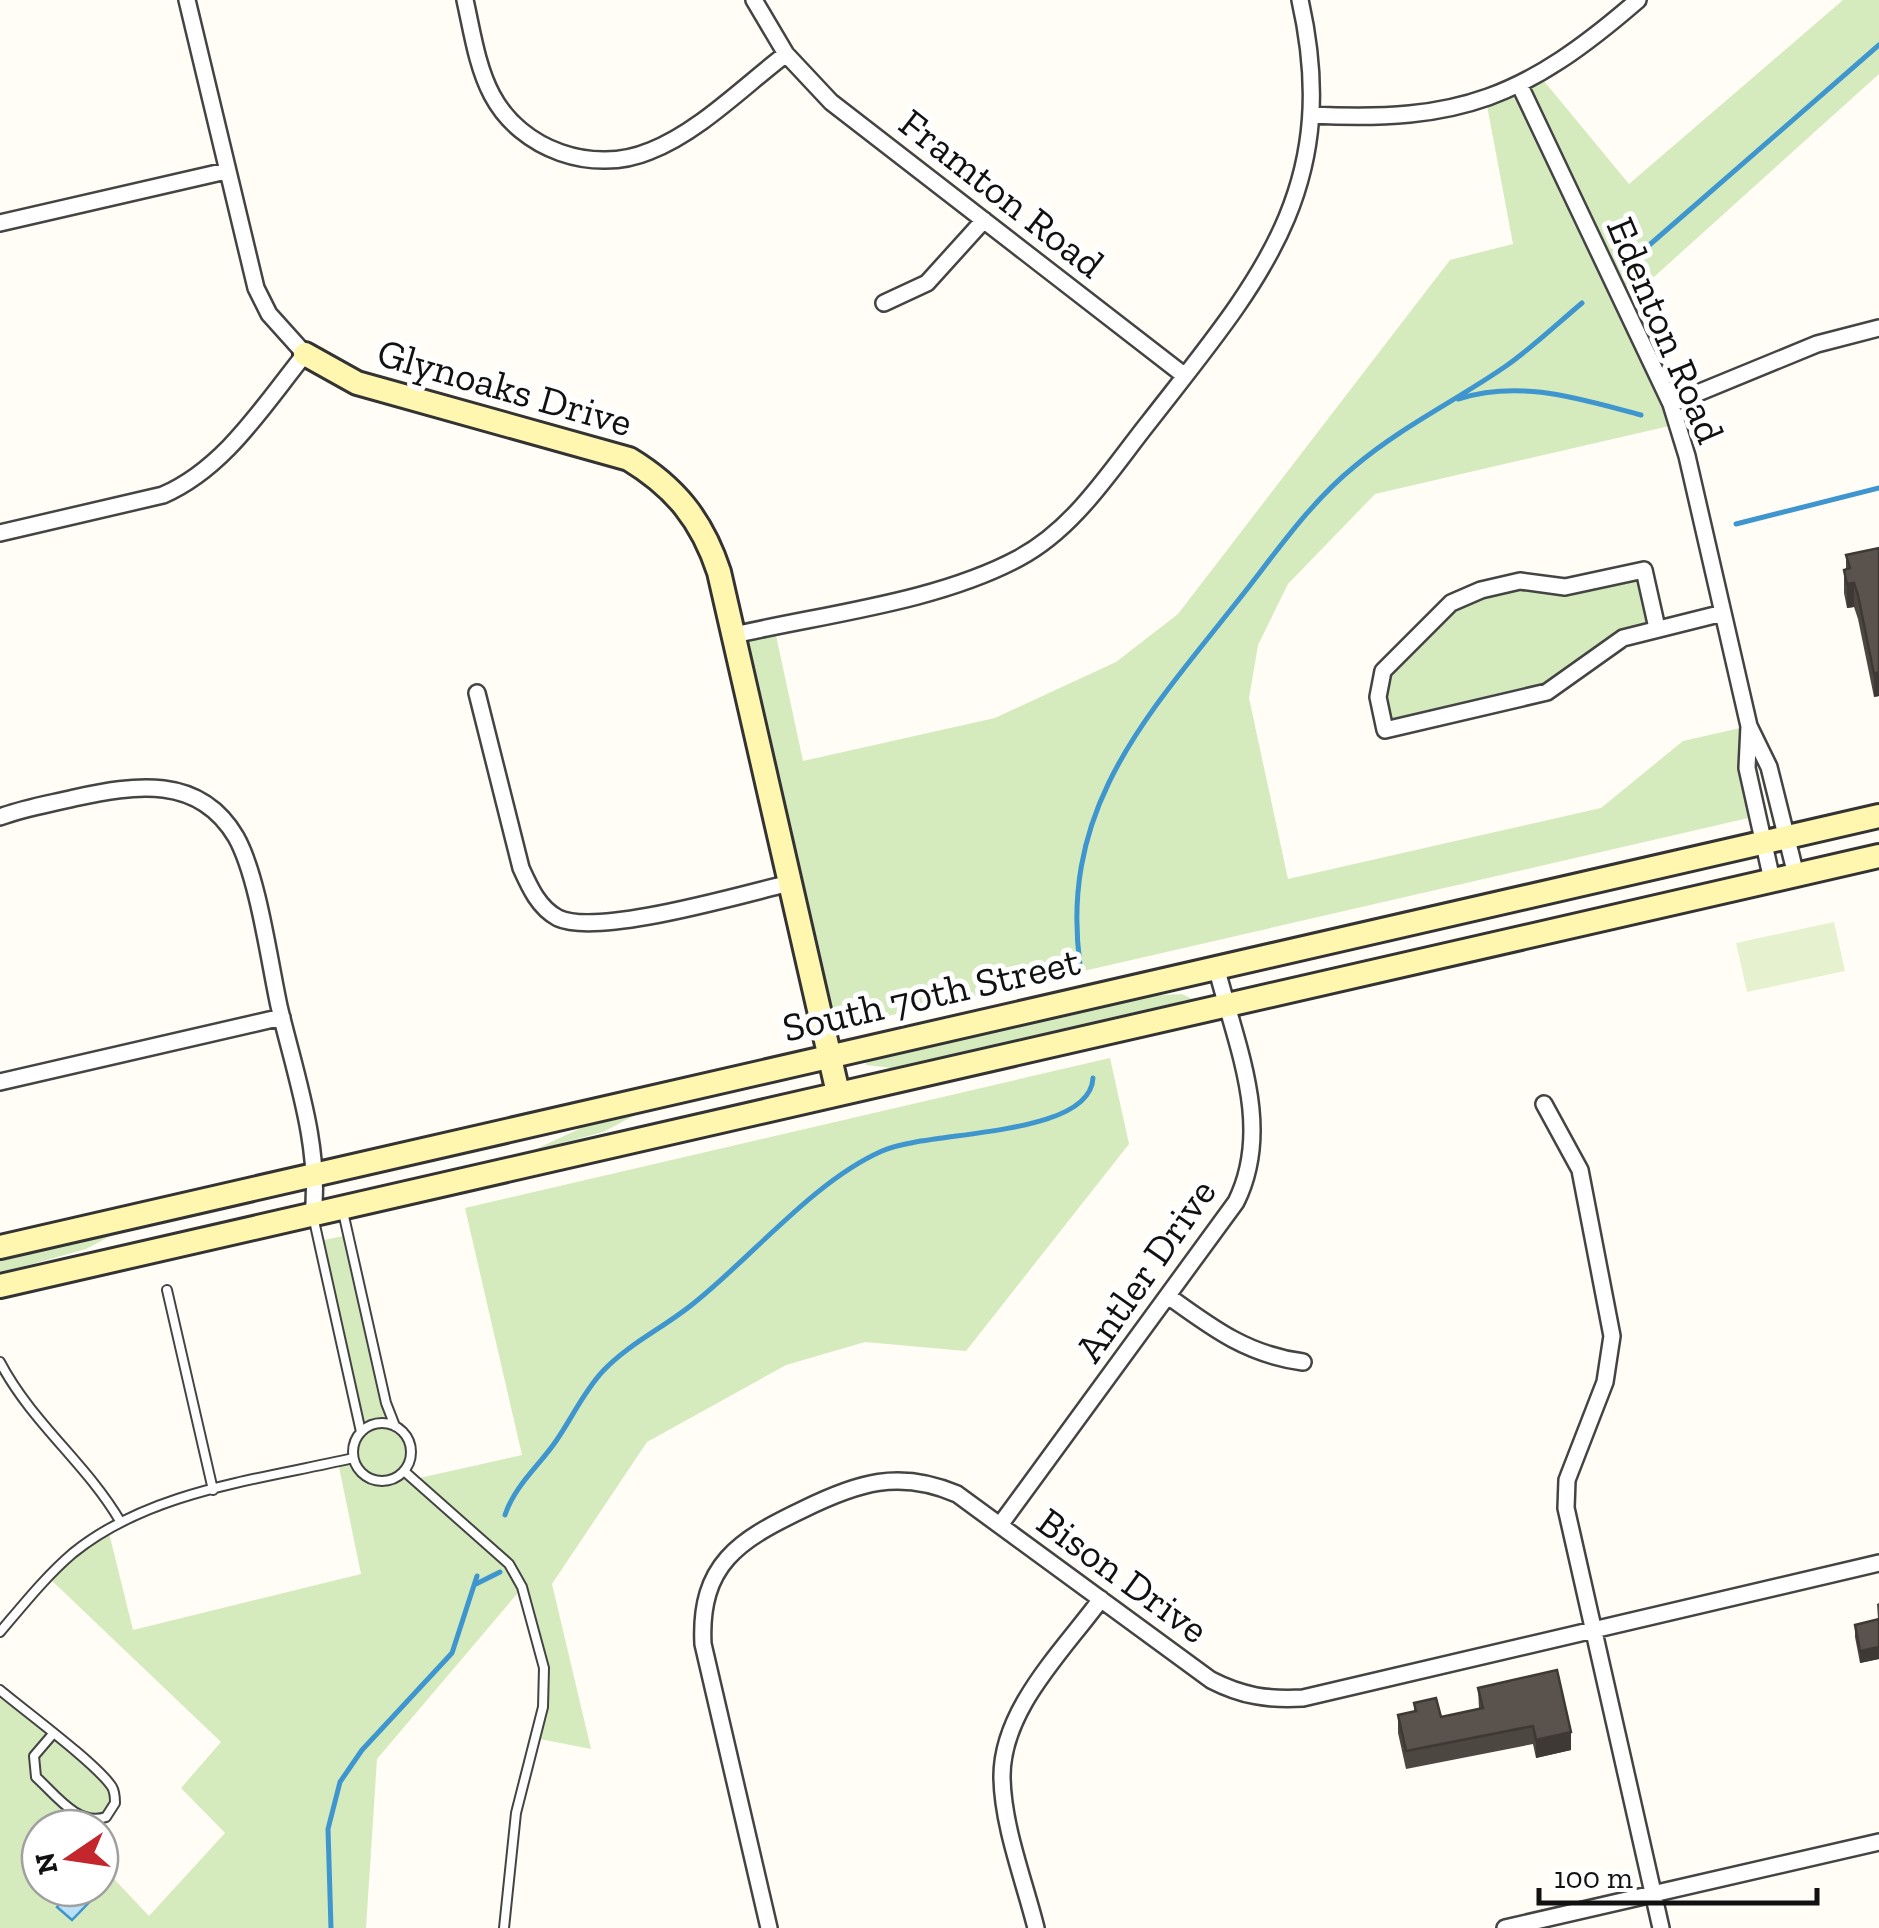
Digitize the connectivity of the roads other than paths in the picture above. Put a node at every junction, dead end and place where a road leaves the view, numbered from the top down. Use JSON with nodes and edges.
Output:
{"nodes":[{"id":1,"x":187,"y":0,"type":"edge"},
{"id":2,"x":465,"y":0,"type":"edge"},
{"id":3,"x":754,"y":0,"type":"edge"},
{"id":4,"x":1300,"y":0,"type":"edge"},
{"id":5,"x":1638,"y":0,"type":"edge"},
{"id":6,"x":786,"y":54,"type":"junction"},
{"id":7,"x":1520,"y":86,"type":"junction"},
{"id":8,"x":1312,"y":116,"type":"junction"},
{"id":9,"x":226,"y":171,"type":"junction"},
{"id":10,"x":984,"y":220,"type":"junction"},
{"id":11,"x":0,"y":223,"type":"edge"},
{"id":12,"x":884,"y":303,"type":"dead end"},
{"id":13,"x":1879,"y":328,"type":"edge"},
{"id":14,"x":305,"y":354,"type":"junction"},
{"id":15,"x":1185,"y":376,"type":"junction"},
{"id":16,"x":1671,"y":404,"type":"junction"},
{"id":17,"x":0,"y":533,"type":"edge"},
{"id":18,"x":1723,"y":613,"type":"junction"},
{"id":19,"x":1657,"y":628,"type":"junction"},
{"id":20,"x":734,"y":635,"type":"junction"},
{"id":21,"x":477,"y":693,"type":"dead end"},
{"id":22,"x":1748,"y":726,"type":"junction"},
{"id":23,"x":1879,"y":816,"type":"edge"},
{"id":24,"x":0,"y":818,"type":"edge"},
{"id":25,"x":1788,"y":837,"type":"junction"},
{"id":26,"x":1762,"y":842,"type":"junction"},
{"id":27,"x":1879,"y":856,"type":"edge"},
{"id":28,"x":1796,"y":875,"type":"junction"},
{"id":29,"x":1772,"y":880,"type":"junction"},
{"id":30,"x":790,"y":883,"type":"junction"},
{"id":31,"x":1216,"y":966,"type":"junction"},
{"id":32,"x":1226,"y":1003,"type":"junction"},
{"id":33,"x":282,"y":1017,"type":"junction"},
{"id":34,"x":829,"y":1056,"type":"junction"},
{"id":35,"x":0,"y":1082,"type":"edge"},
{"id":36,"x":838,"y":1093,"type":"junction"},
{"id":37,"x":1544,"y":1104,"type":"dead end"},
{"id":38,"x":318,"y":1174,"type":"junction"},
{"id":39,"x":342,"y":1208,"type":"junction"},
{"id":40,"x":313,"y":1215,"type":"junction"},
{"id":41,"x":0,"y":1247,"type":"edge"},
{"id":42,"x":0,"y":1286,"type":"edge"},
{"id":43,"x":167,"y":1290,"type":"dead end"},
{"id":44,"x":1168,"y":1296,"type":"junction"},
{"id":45,"x":0,"y":1362,"type":"edge"},
{"id":46,"x":1303,"y":1362,"type":"dead end"},
{"id":47,"x":395,"y":1426,"type":"junction"},
{"id":48,"x":360,"y":1432,"type":"junction"},
{"id":49,"x":354,"y":1458,"type":"junction"},
{"id":50,"x":404,"y":1470,"type":"junction"},
{"id":51,"x":213,"y":1490,"type":"junction"},
{"id":52,"x":120,"y":1522,"type":"junction"},
{"id":53,"x":1000,"y":1525,"type":"junction"},
{"id":54,"x":1879,"y":1563,"type":"edge"},
{"id":55,"x":1101,"y":1599,"type":"junction"},
{"id":56,"x":1594,"y":1628,"type":"junction"},
{"id":57,"x":0,"y":1632,"type":"edge"},
{"id":58,"x":0,"y":1690,"type":"edge"},
{"id":59,"x":52,"y":1735,"type":"junction"},
{"id":60,"x":1879,"y":1842,"type":"edge"},
{"id":61,"x":1653,"y":1894,"type":"junction"},
{"id":62,"x":504,"y":1928,"type":"edge"},
{"id":63,"x":770,"y":1928,"type":"edge"},
{"id":64,"x":1036,"y":1928,"type":"edge"},
{"id":65,"x":1505,"y":1928,"type":"edge"},
{"id":66,"x":1661,"y":1928,"type":"edge"}],
"edges":[{"from":1,"to":9,"type":"street","name":"Glynoaks Drive"},
{"from":2,"to":6,"type":"street"},
{"from":3,"to":6,"type":"street","name":"Framton Road"},
{"from":4,"to":8,"type":"street"},
{"from":5,"to":7,"type":"street"},
{"from":6,"to":10,"type":"street","name":"Framton Road"},
{"from":7,"to":8,"type":"street"},
{"from":7,"to":16,"type":"street","name":"Edenton Road"},
{"from":8,"to":15,"type":"street"},
{"from":9,"to":11,"type":"street"},
{"from":9,"to":14,"type":"street","name":"Glynoaks Drive"},
{"from":10,"to":12,"type":"street"},
{"from":10,"to":15,"type":"street","name":"Framton Road"},
{"from":13,"to":16,"type":"street"},
{"from":14,"to":17,"type":"street"},
{"from":14,"to":20,"type":"main road","name":"Glynoaks Drive"},
{"from":15,"to":20,"type":"street"},
{"from":16,"to":18,"type":"street","name":"Edenton Road"},
{"from":18,"to":19,"type":"street"},
{"from":18,"to":22,"type":"street","name":"Edenton Road"},
{"from":19,"to":19,"type":"street"},
{"from":20,"to":30,"type":"main road","name":"Glynoaks Drive"},
{"from":21,"to":30,"type":"street"},
{"from":22,"to":25,"type":"street","name":"Edenton Road"},
{"from":22,"to":26,"type":"street","name":"Edenton Road"},
{"from":23,"to":25,"type":"main road","name":"South 70th Street"},
{"from":24,"to":33,"type":"street"},
{"from":25,"to":26,"type":"main road","name":"South 70th Street"},
{"from":25,"to":28,"type":"street","name":"Edenton Road"},
{"from":26,"to":29,"type":"street","name":"Edenton Road"},
{"from":26,"to":31,"type":"main road","name":"South 70th Street"},
{"from":27,"to":28,"type":"main road","name":"South 70th Street"},
{"from":28,"to":29,"type":"main road","name":"South 70th Street"},
{"from":29,"to":32,"type":"main road","name":"South 70th Street"},
{"from":30,"to":34,"type":"main road","name":"Glynoaks Drive"},
{"from":31,"to":32,"type":"street","name":"Antler Drive"},
{"from":31,"to":34,"type":"main road","name":"South 70th Street"},
{"from":32,"to":36,"type":"main road","name":"South 70th Street"},
{"from":32,"to":44,"type":"street","name":"Antler Drive"},
{"from":33,"to":35,"type":"street"},
{"from":33,"to":38,"type":"street"},
{"from":34,"to":36,"type":"main road","name":"Glynoaks Drive"},
{"from":34,"to":38,"type":"main road","name":"South 70th Street"},
{"from":36,"to":39,"type":"main road","name":"South 70th Street"},
{"from":37,"to":56,"type":"street"},
{"from":38,"to":39,"type":"street"},
{"from":38,"to":40,"type":"street"},
{"from":38,"to":41,"type":"main road","name":"South 70th Street"},
{"from":39,"to":40,"type":"main road","name":"South 70th Street"},
{"from":39,"to":47,"type":"lane"},
{"from":40,"to":42,"type":"main road","name":"South 70th Street"},
{"from":40,"to":48,"type":"lane"},
{"from":43,"to":51,"type":"lane"},
{"from":44,"to":46,"type":"street"},
{"from":44,"to":53,"type":"street","name":"Antler Drive"},
{"from":45,"to":52,"type":"lane"},
{"from":47,"to":48,"type":"lane"},
{"from":47,"to":50,"type":"lane"},
{"from":48,"to":49,"type":"lane"},
{"from":49,"to":50,"type":"lane"},
{"from":49,"to":51,"type":"lane"},
{"from":50,"to":62,"type":"lane"},
{"from":51,"to":52,"type":"lane"},
{"from":52,"to":57,"type":"lane"},
{"from":53,"to":55,"type":"street","name":"Bison Drive"},
{"from":53,"to":63,"type":"street","name":"Bison Drive"},
{"from":54,"to":56,"type":"street","name":"Bison Drive"},
{"from":55,"to":56,"type":"street","name":"Bison Drive"},
{"from":55,"to":64,"type":"street"},
{"from":56,"to":61,"type":"street"},
{"from":58,"to":59,"type":"lane"},
{"from":59,"to":59,"type":"lane"},
{"from":60,"to":61,"type":"street"},
{"from":61,"to":65,"type":"street"},
{"from":61,"to":66,"type":"street"}]}
